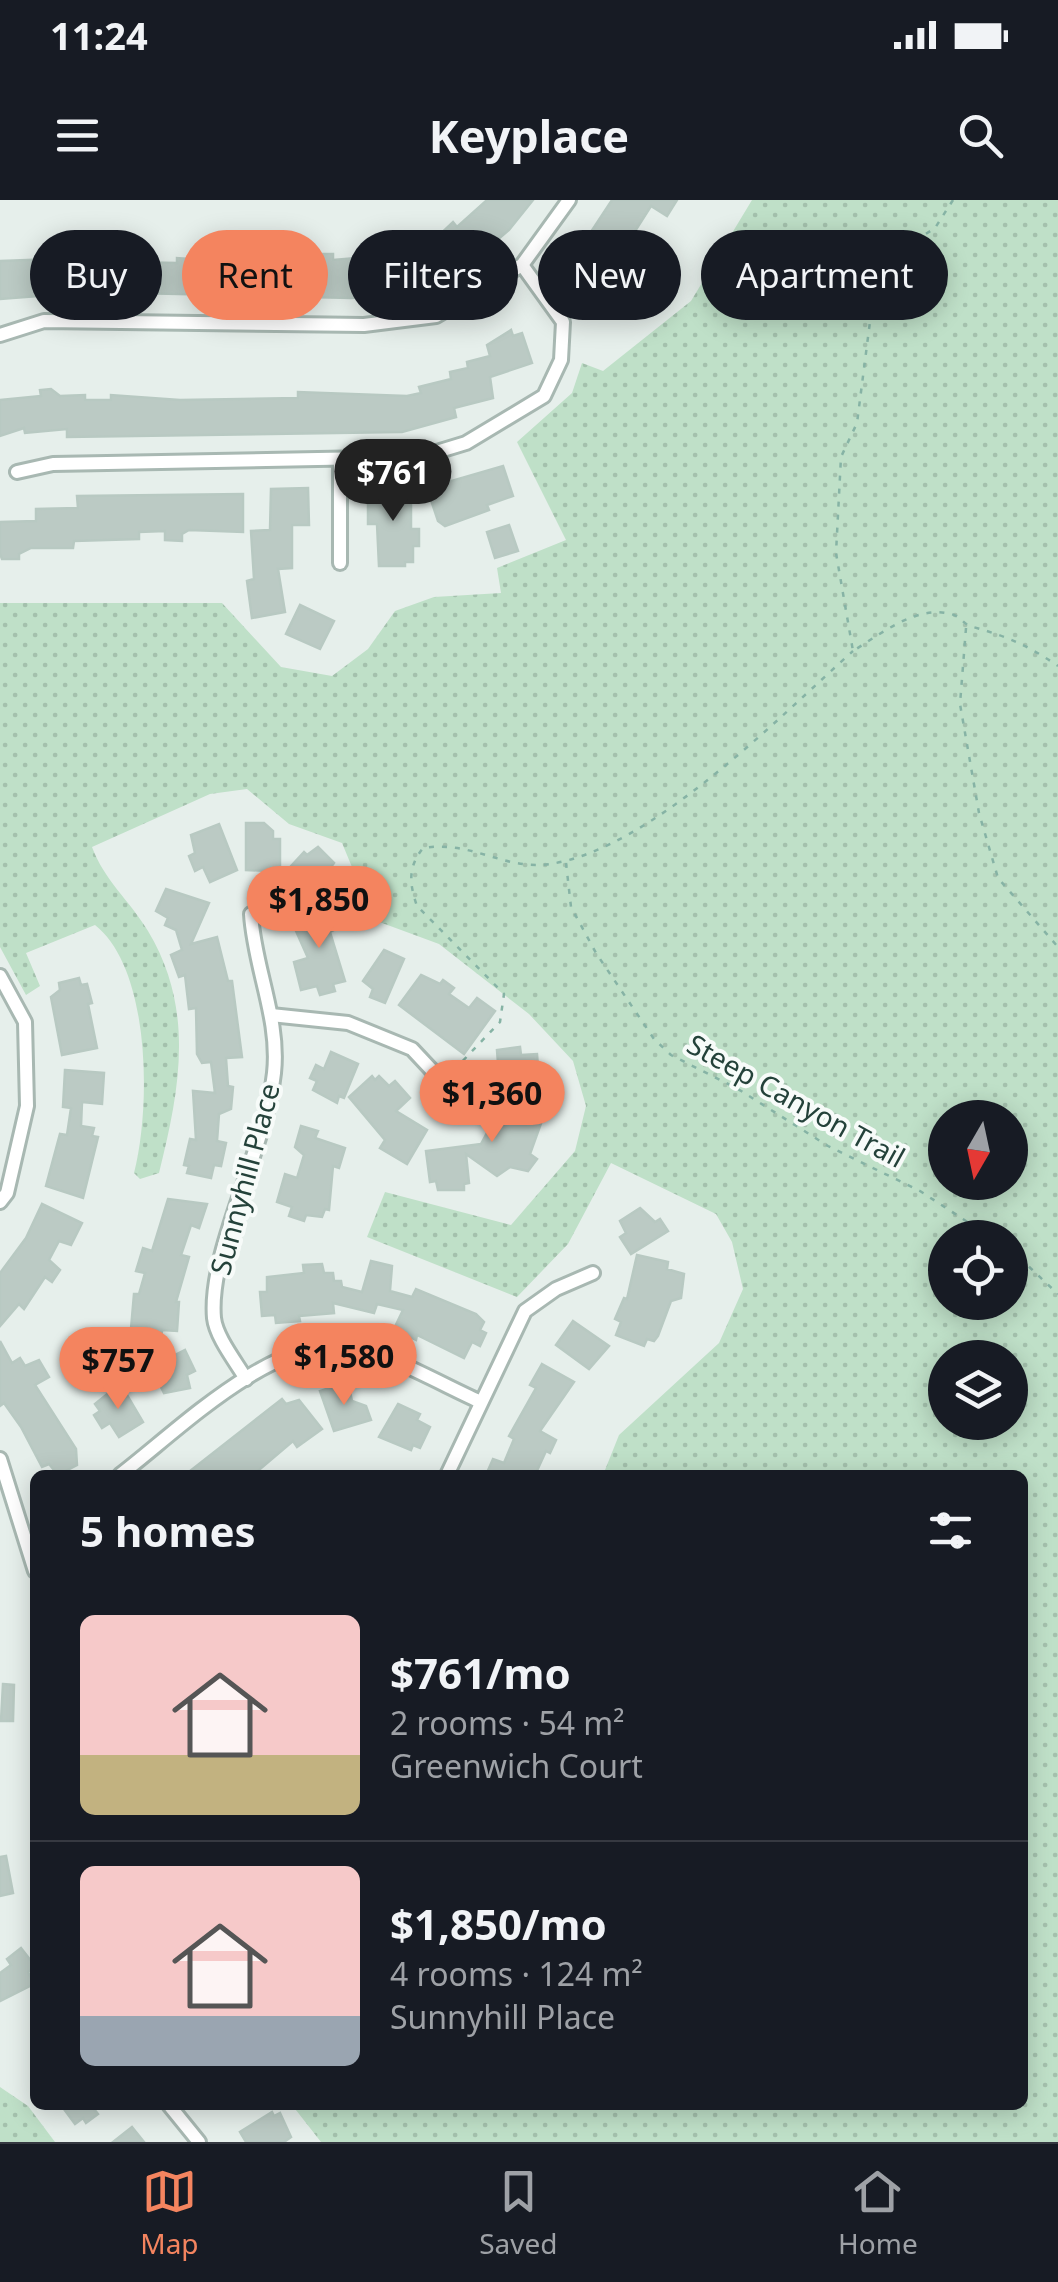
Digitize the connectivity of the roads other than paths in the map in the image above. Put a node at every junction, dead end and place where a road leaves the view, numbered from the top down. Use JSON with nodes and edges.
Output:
{"nodes":[{"id":1,"x":570,"y":200,"type":"edge"},
{"id":2,"x":522,"y":265,"type":"junction"},
{"id":3,"x":0,"y":335,"type":"edge"},
{"id":4,"x":340,"y":462,"type":"junction"},
{"id":5,"x":17,"y":472,"type":"dead end"},
{"id":6,"x":340,"y":563,"type":"dead end"},
{"id":7,"x":251,"y":914,"type":"dead end"},
{"id":8,"x":0,"y":976,"type":"edge"},
{"id":9,"x":270,"y":1014,"type":"junction"},
{"id":10,"x":455,"y":1095,"type":"dead end"},
{"id":11,"x":0,"y":1202,"type":"edge"},
{"id":12,"x":593,"y":1273,"type":"dead end"},
{"id":13,"x":246,"y":1379,"type":"junction"},
{"id":14,"x":481,"y":1402,"type":"junction"},
{"id":15,"x":0,"y":1460,"type":"edge"},
{"id":16,"x":127,"y":1470,"type":"edge"},
{"id":17,"x":449,"y":1470,"type":"edge"},
{"id":18,"x":30,"y":1509,"type":"edge"},
{"id":19,"x":20,"y":1512,"type":"junction"},
{"id":20,"x":30,"y":1551,"type":"edge"},
{"id":21,"x":173,"y":2110,"type":"edge"},
{"id":22,"x":199,"y":2142,"type":"edge"}],
"edges":[{"from":1,"to":2,"type":"street"},
{"from":2,"to":3,"type":"street"},
{"from":2,"to":4,"type":"street"},
{"from":4,"to":5,"type":"street"},
{"from":4,"to":6,"type":"street"},
{"from":7,"to":9,"type":"street","name":"Sunnyhill Place"},
{"from":8,"to":11,"type":"street"},
{"from":9,"to":10,"type":"street"},
{"from":9,"to":13,"type":"street","name":"Sunnyhill Place"},
{"from":12,"to":14,"type":"street"},
{"from":13,"to":14,"type":"street"},
{"from":13,"to":16,"type":"street"},
{"from":14,"to":17,"type":"street"},
{"from":15,"to":19,"type":"street"},
{"from":18,"to":19,"type":"street"},
{"from":19,"to":20,"type":"street"},
{"from":21,"to":22,"type":"street"}]}
